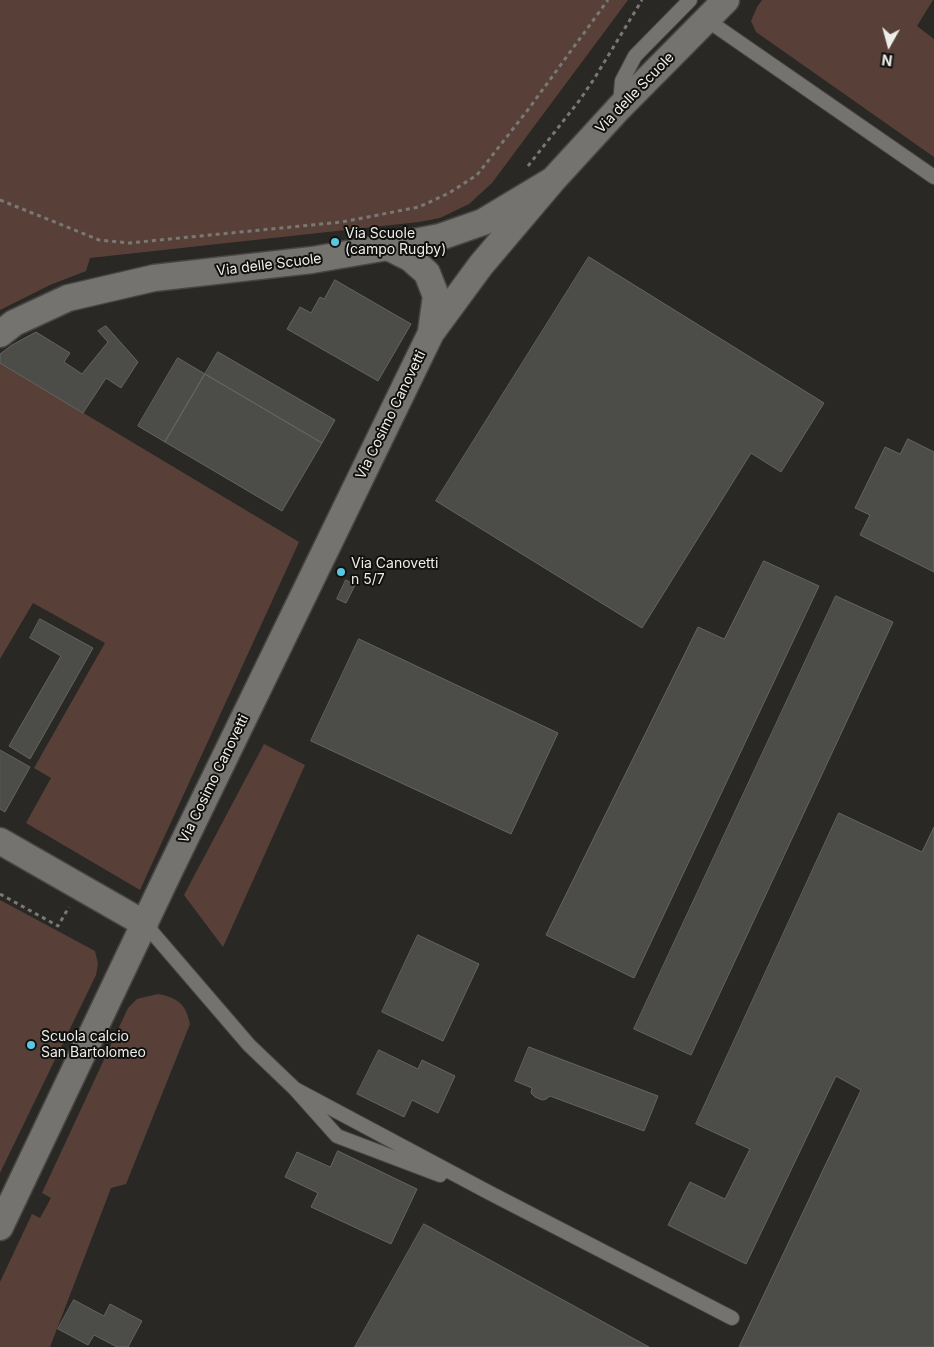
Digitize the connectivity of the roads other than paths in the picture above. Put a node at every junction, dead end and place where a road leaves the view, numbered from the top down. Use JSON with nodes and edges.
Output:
{"nodes":[{"id":1,"x":690,"y":0,"type":"edge"},
{"id":2,"x":726,"y":0,"type":"edge"},
{"id":3,"x":707,"y":20,"type":"junction"},
{"id":4,"x":619,"y":108,"type":"junction"},
{"id":5,"x":934,"y":177,"type":"edge"},
{"id":6,"x":553,"y":180,"type":"junction"},
{"id":7,"x":388,"y":248,"type":"junction"},
{"id":8,"x":431,"y":333,"type":"junction"},
{"id":9,"x":0,"y":334,"type":"edge"},
{"id":10,"x":0,"y":841,"type":"edge"},
{"id":11,"x":145,"y":924,"type":"junction"},
{"id":12,"x":295,"y":1089,"type":"junction"},
{"id":13,"x":488,"y":1192,"type":"junction"},
{"id":14,"x":0,"y":1227,"type":"edge"},
{"id":15,"x":732,"y":1318,"type":"dead end"}],
"edges":[{"from":1,"to":4,"type":"lane"},
{"from":2,"to":3,"type":"street","name":"Via delle Scuole"},
{"from":3,"to":4,"type":"street","name":"Via delle Scuole"},
{"from":3,"to":5,"type":"lane"},
{"from":4,"to":6,"type":"street","name":"Via delle Scuole"},
{"from":6,"to":7,"type":"street","name":"Via delle Scuole"},
{"from":6,"to":8,"type":"street","name":"Via Cosimo Canovetti"},
{"from":7,"to":8,"type":"street","name":"Via Cosimo Canovetti"},
{"from":7,"to":9,"type":"street","name":"Via delle Scuole"},
{"from":8,"to":11,"type":"street","name":"Via Cosimo Canovetti"},
{"from":10,"to":11,"type":"street"},
{"from":11,"to":12,"type":"lane"},
{"from":11,"to":14,"type":"street","name":"Via Cosimo Canovetti"},
{"from":12,"to":13,"type":"lane"},
{"from":12,"to":13,"type":"lane"},
{"from":13,"to":15,"type":"lane"}]}
